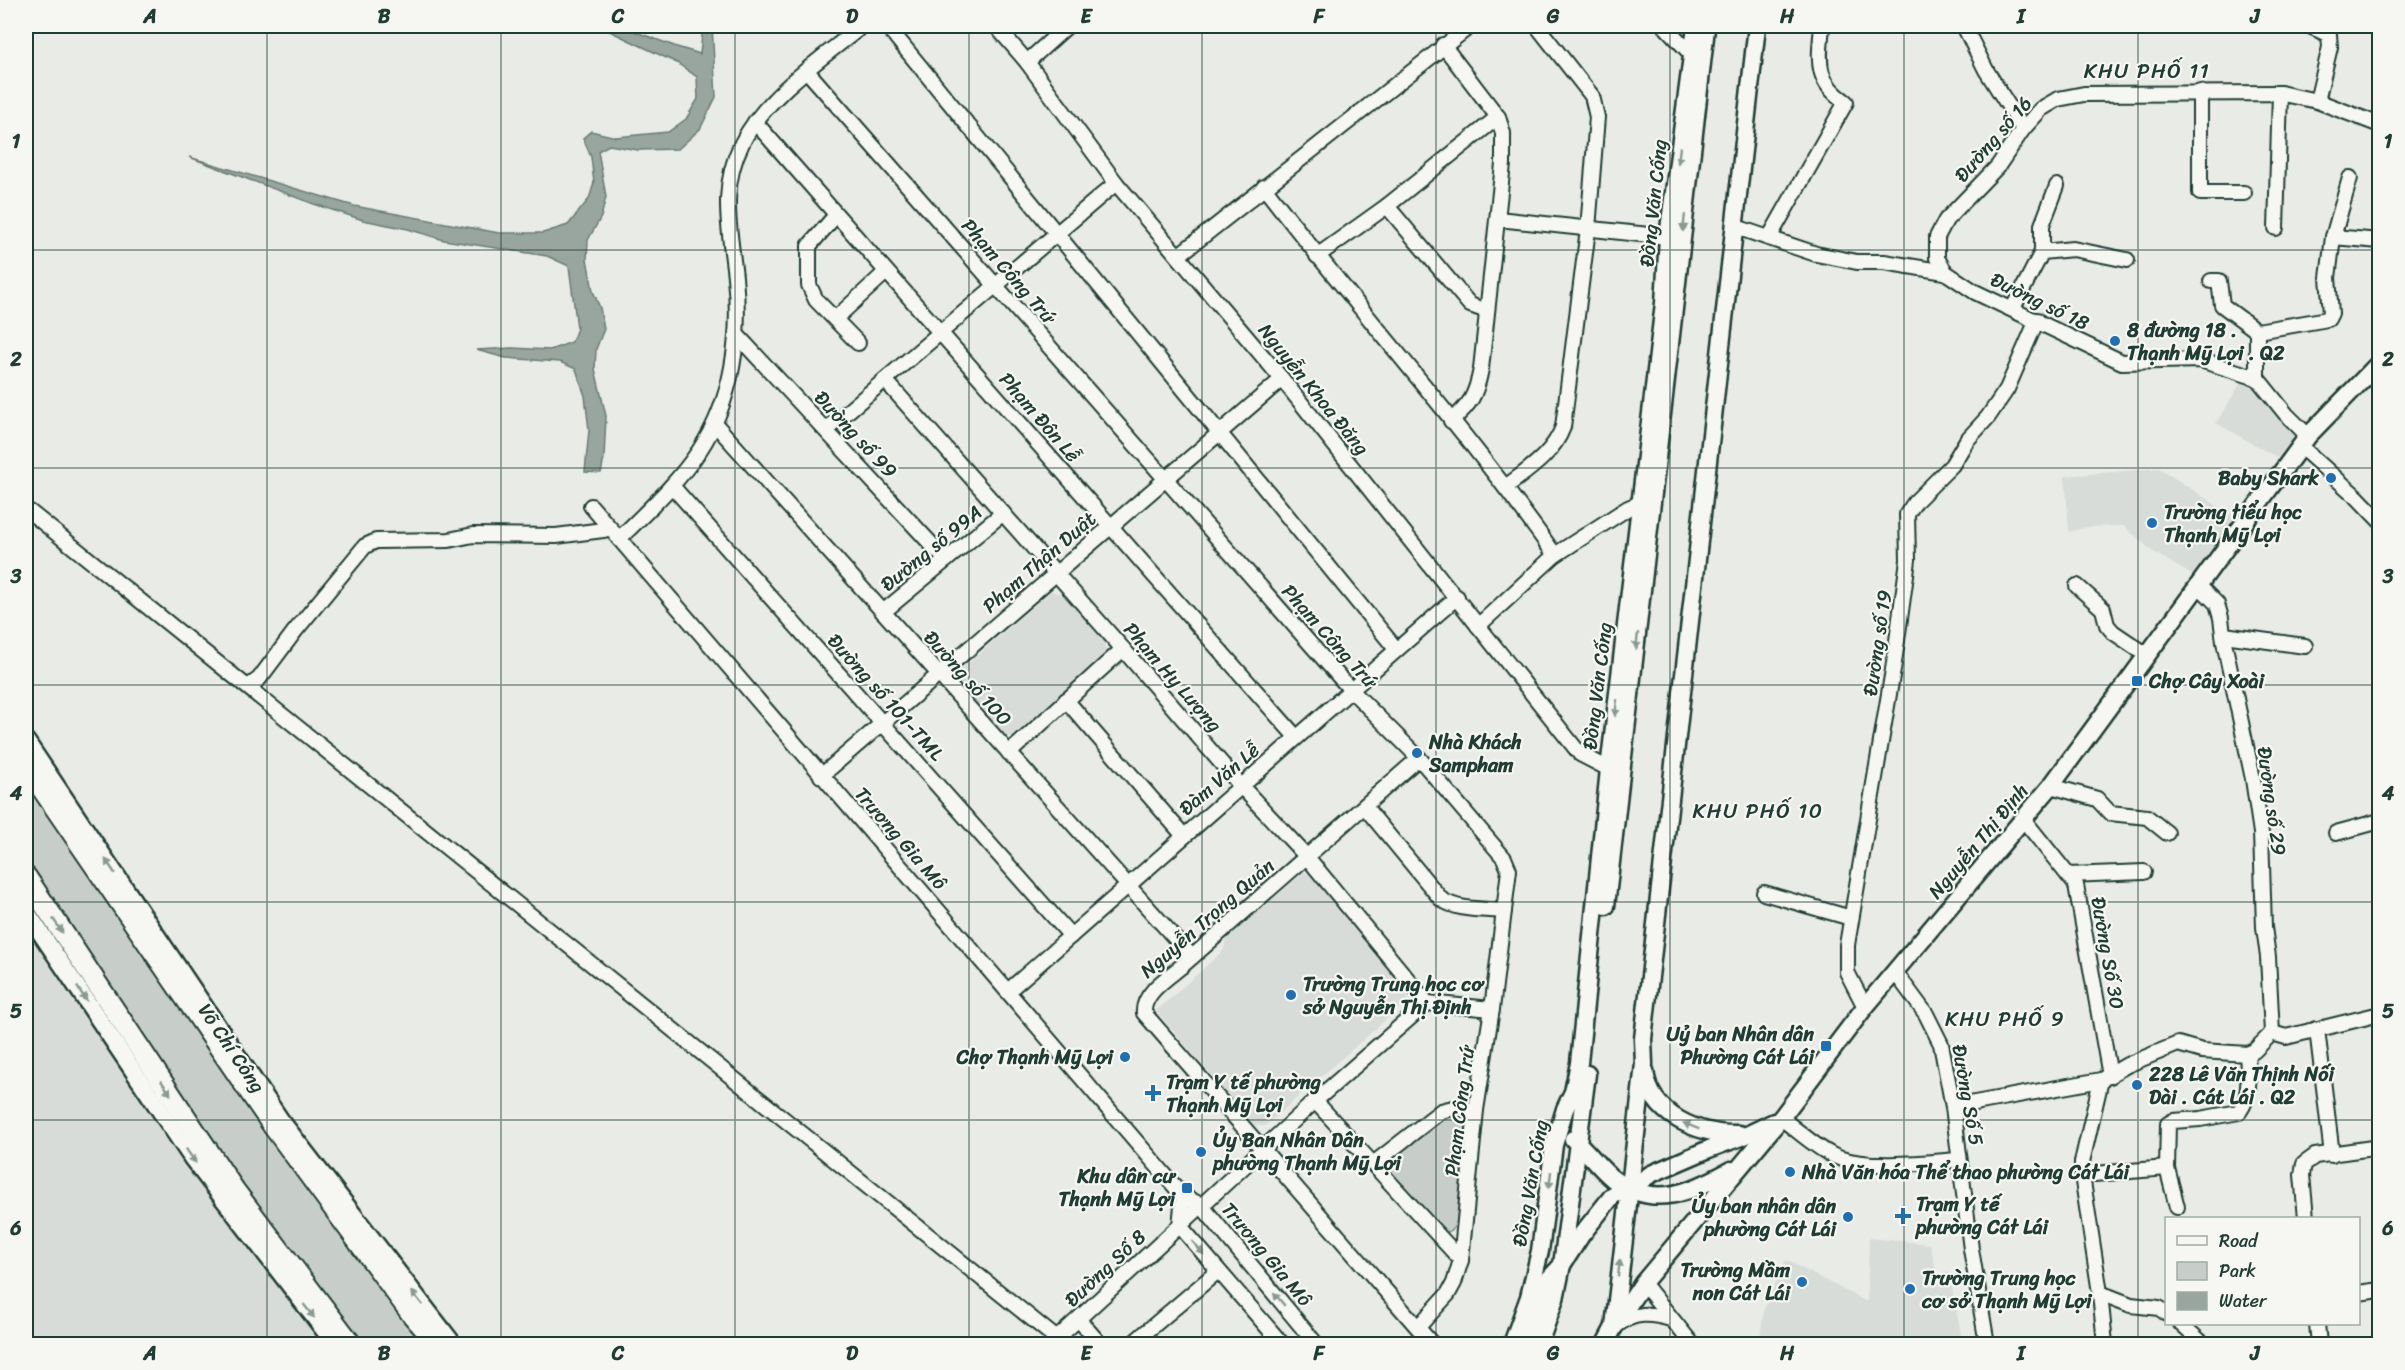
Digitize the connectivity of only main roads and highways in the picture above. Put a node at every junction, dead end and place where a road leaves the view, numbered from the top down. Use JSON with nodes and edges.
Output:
{"nodes":[{"id":1,"x":1696,"y":26,"type":"edge"},
{"id":2,"x":1707,"y":26,"type":"edge"},
{"id":3,"x":1757,"y":26,"type":"edge"},
{"id":4,"x":1764,"y":26,"type":"edge"},
{"id":5,"x":1697,"y":58,"type":"junction"},
{"id":6,"x":2379,"y":362,"type":"edge"},
{"id":7,"x":1646,"y":501,"type":"junction"},
{"id":8,"x":1697,"y":604,"type":"junction"},
{"id":9,"x":26,"y":741,"type":"edge"},
{"id":10,"x":28,"y":771,"type":"edge"},
{"id":11,"x":26,"y":877,"type":"edge"},
{"id":12,"x":26,"y":911,"type":"edge"},
{"id":13,"x":1644,"y":1057,"type":"junction"},
{"id":14,"x":1583,"y":1063,"type":"junction"},
{"id":15,"x":1573,"y":1092,"type":"junction"},
{"id":16,"x":1582,"y":1116,"type":"junction"},
{"id":17,"x":1781,"y":1118,"type":"junction"},
{"id":18,"x":1559,"y":1128,"type":"junction"},
{"id":19,"x":1749,"y":1134,"type":"junction"},
{"id":20,"x":1578,"y":1143,"type":"junction"},
{"id":21,"x":1593,"y":1157,"type":"junction"},
{"id":22,"x":1740,"y":1166,"type":"junction"},
{"id":23,"x":1629,"y":1189,"type":"junction"},
{"id":24,"x":1562,"y":1265,"type":"junction"},
{"id":25,"x":1614,"y":1327,"type":"junction"},
{"id":26,"x":335,"y":1344,"type":"edge"},
{"id":27,"x":351,"y":1344,"type":"edge"},
{"id":28,"x":438,"y":1344,"type":"edge"},
{"id":29,"x":453,"y":1344,"type":"edge"},
{"id":30,"x":1512,"y":1344,"type":"edge"},
{"id":31,"x":1526,"y":1344,"type":"edge"},
{"id":32,"x":1539,"y":1344,"type":"edge"},
{"id":33,"x":1605,"y":1344,"type":"edge"}],
"edges":[{"from":1,"to":5,"type":"main road","name":"Đồng Văn Cống"},
{"from":2,"to":5,"type":"main road","name":"Đồng Văn Cống"},
{"from":3,"to":8,"type":"main road"},
{"from":4,"to":8,"type":"main road"},
{"from":5,"to":7,"type":"main road","name":"Đồng Văn Cống","one_way":true},
{"from":5,"to":7,"type":"main road","name":"Đồng Văn Cống","one_way":true},
{"from":6,"to":17,"type":"main road","name":"Nguyễn Thị Định"},
{"from":7,"to":14,"type":"main road","name":"Đồng Văn Cống","one_way":true},
{"from":7,"to":14,"type":"main road","name":"Đồng Văn Cống","one_way":true},
{"from":8,"to":13,"type":"main road"},
{"from":29,"to":9,"type":"main road","name":"Võ Chí Công","one_way":true},
{"from":10,"to":28,"type":"highway","name":"Võ Chí Công"},
{"from":11,"to":27,"type":"highway","one_way":true},
{"from":12,"to":26,"type":"main road","one_way":true},
{"from":19,"to":13,"type":"main road","one_way":true},
{"from":13,"to":23,"type":"main road"},
{"from":14,"to":15,"type":"main road","name":"Đồng Văn Cống"},
{"from":14,"to":16,"type":"main road","name":"Đồng Văn Cống"},
{"from":15,"to":18,"type":"main road","name":"Đồng Văn Cống"},
{"from":15,"to":20,"type":"main road"},
{"from":16,"to":20,"type":"main road","name":"Đồng Văn Cống"},
{"from":16,"to":21,"type":"main road"},
{"from":17,"to":19,"type":"main road"},
{"from":17,"to":22,"type":"main road","name":"Nguyễn Thị Định"},
{"from":18,"to":20,"type":"main road"},
{"from":18,"to":30,"type":"main road","name":"Đồng Văn Cống","one_way":true},
{"from":19,"to":23,"type":"main road"},
{"from":20,"to":21,"type":"main road"},
{"from":20,"to":24,"type":"main road","name":"Đồng Văn Cống"},
{"from":21,"to":23,"type":"main road"},
{"from":22,"to":23,"type":"main road"},
{"from":22,"to":25,"type":"main road","name":"Nguyễn Thị Định"},
{"from":23,"to":24,"type":"main road"},
{"from":25,"to":23,"type":"main road","one_way":true},
{"from":24,"to":31,"type":"main road"},
{"from":24,"to":32,"type":"main road"},
{"from":25,"to":33,"type":"main road","name":"Nguyễn Thị Định"}]}
